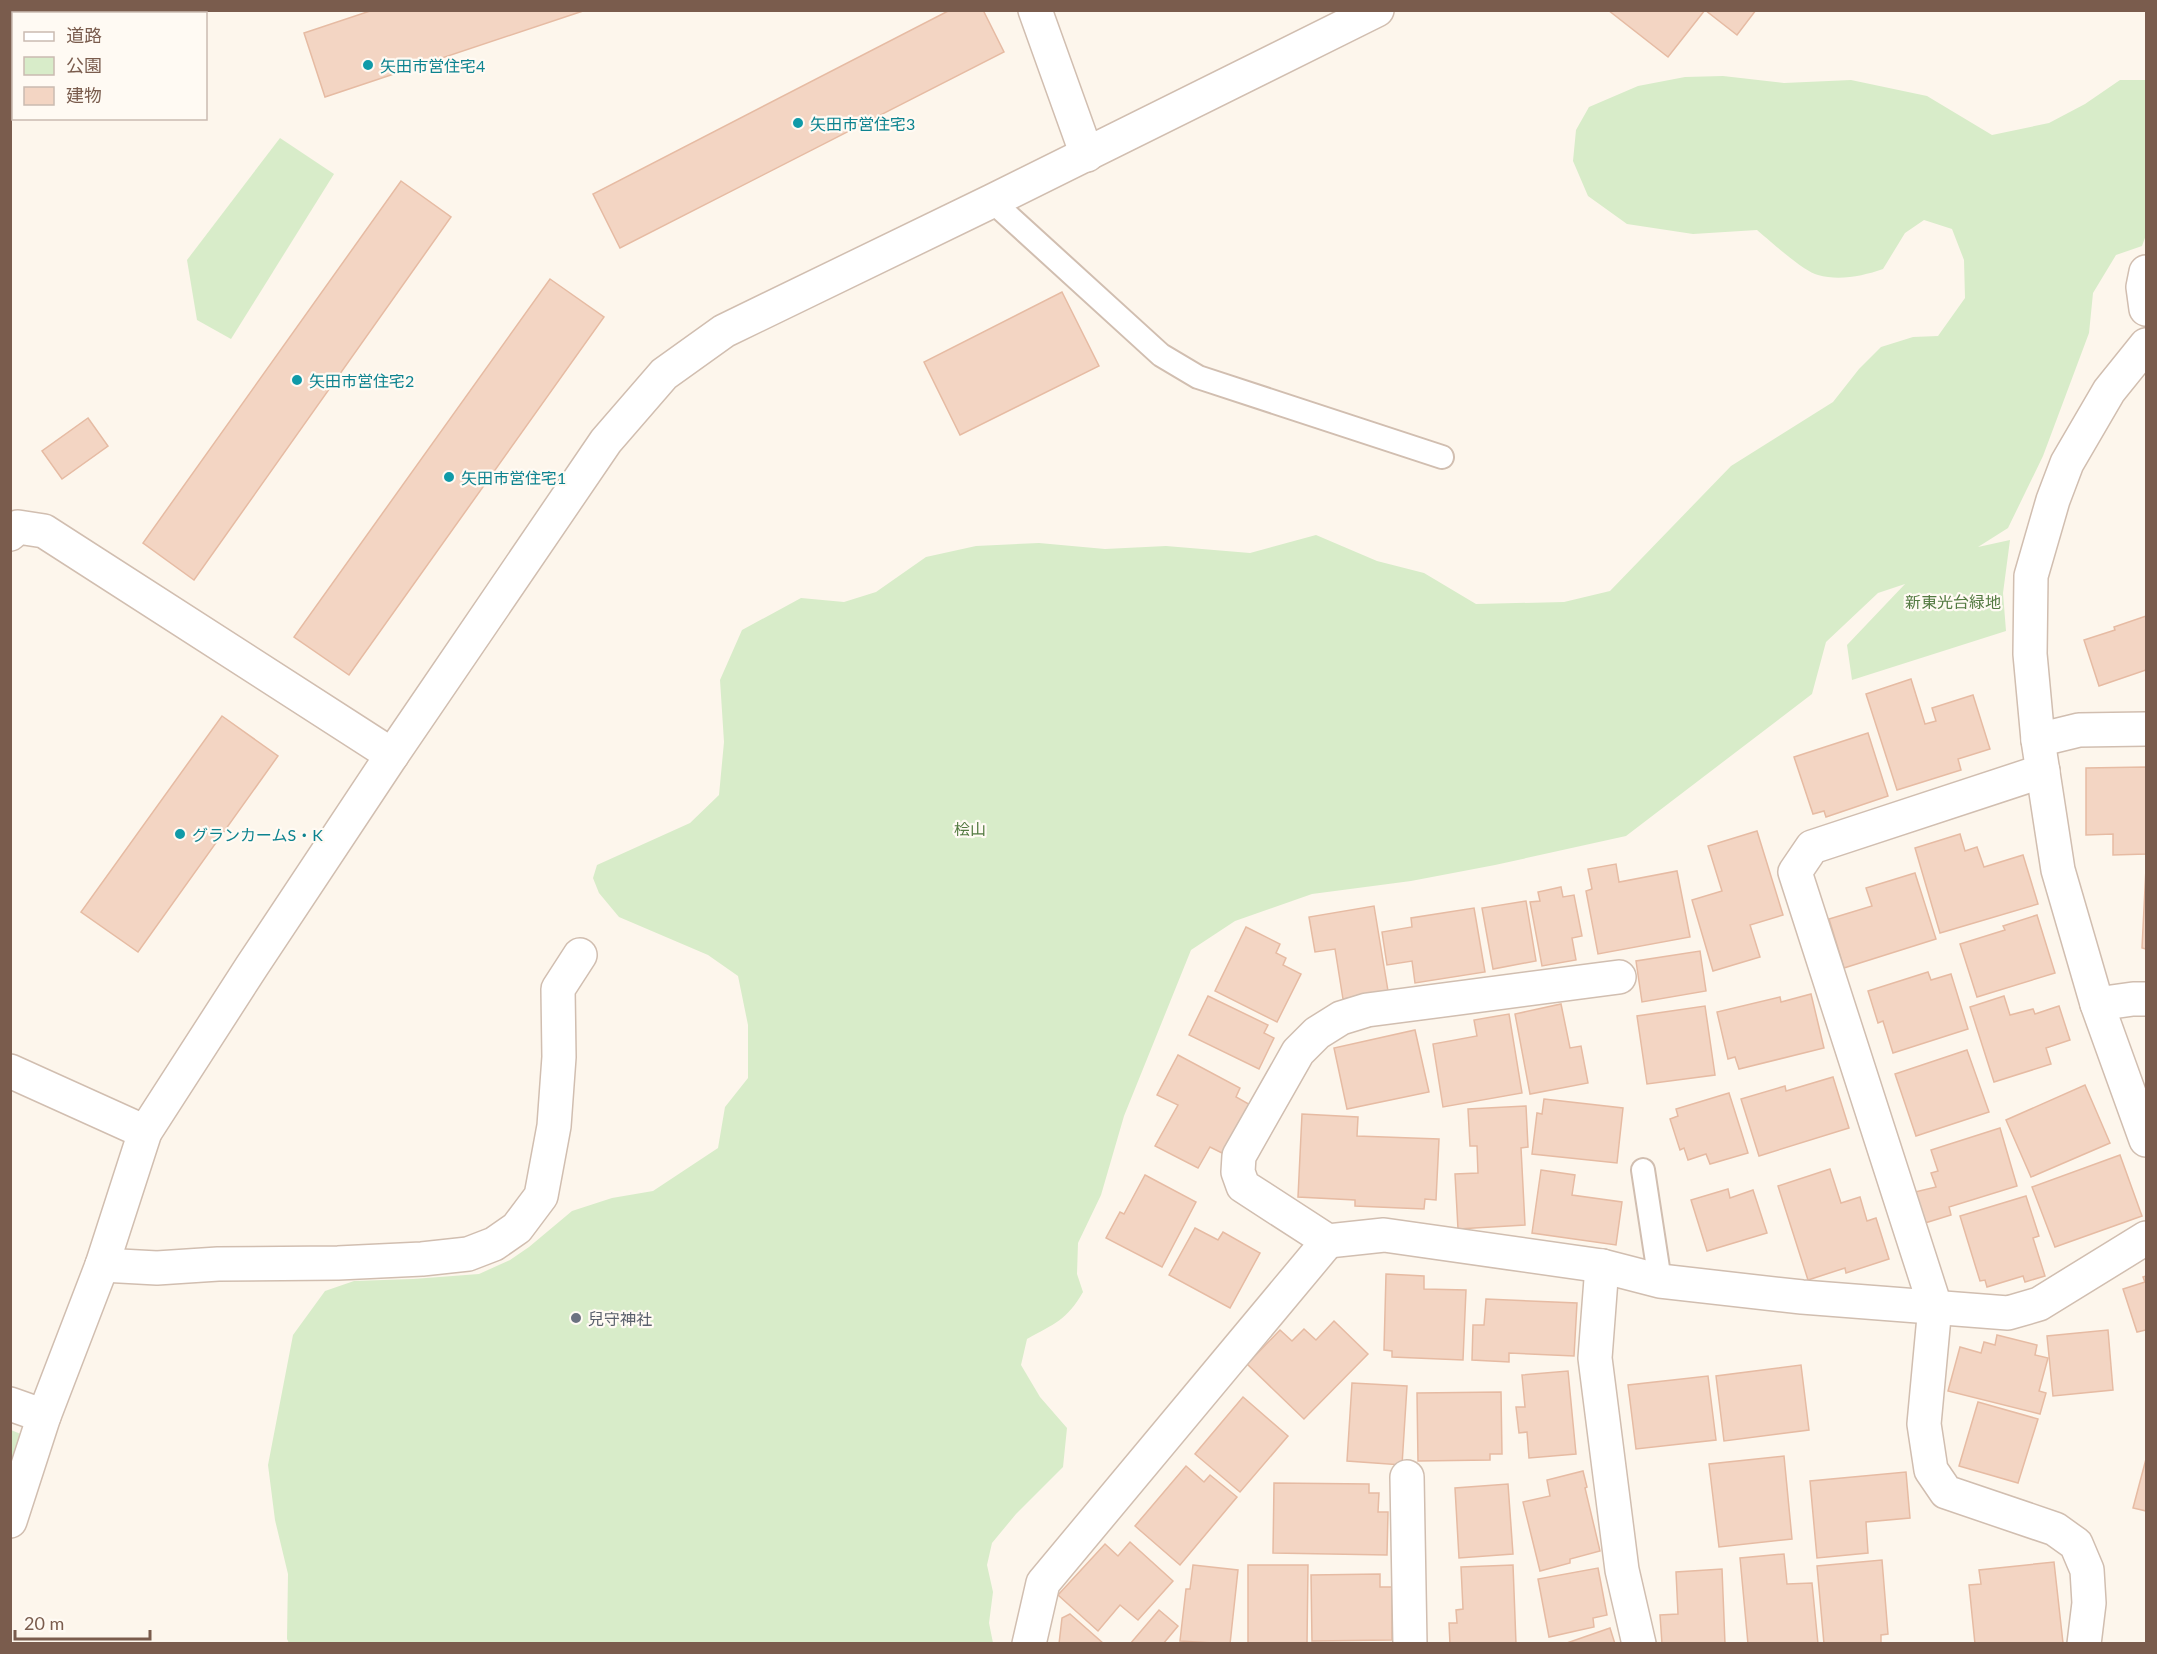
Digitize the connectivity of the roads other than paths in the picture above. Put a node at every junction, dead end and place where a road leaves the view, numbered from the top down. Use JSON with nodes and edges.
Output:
{"nodes":[{"id":1,"x":1035,"y":10,"type":"edge"},
{"id":2,"x":1377,"y":10,"type":"edge"},
{"id":3,"x":1087,"y":154,"type":"junction"},
{"id":4,"x":992,"y":201,"type":"junction"},
{"id":5,"x":2146,"y":272,"type":"edge"},
{"id":6,"x":2146,"y":309,"type":"edge"},
{"id":7,"x":2146,"y":345,"type":"edge"},
{"id":8,"x":1442,"y":457,"type":"dead end"},
{"id":9,"x":10,"y":534,"type":"edge"},
{"id":10,"x":2146,"y":729,"type":"edge"},
{"id":11,"x":392,"y":755,"type":"junction"},
{"id":12,"x":2040,"y":756,"type":"junction"},
{"id":13,"x":580,"y":955,"type":"dead end"},
{"id":14,"x":1619,"y":977,"type":"dead end"},
{"id":15,"x":2146,"y":999,"type":"edge"},
{"id":16,"x":2097,"y":1004,"type":"junction"},
{"id":17,"x":10,"y":1071,"type":"edge"},
{"id":18,"x":145,"y":1132,"type":"junction"},
{"id":19,"x":2146,"y":1140,"type":"edge"},
{"id":20,"x":1643,"y":1170,"type":"dead end"},
{"id":21,"x":2146,"y":1238,"type":"edge"},
{"id":22,"x":1328,"y":1241,"type":"junction"},
{"id":23,"x":102,"y":1265,"type":"junction"},
{"id":24,"x":1602,"y":1266,"type":"junction"},
{"id":25,"x":1659,"y":1281,"type":"junction"},
{"id":26,"x":1935,"y":1306,"type":"junction"},
{"id":27,"x":10,"y":1404,"type":"edge"},
{"id":28,"x":44,"y":1416,"type":"junction"},
{"id":29,"x":1407,"y":1477,"type":"dead end"},
{"id":30,"x":10,"y":1521,"type":"edge"},
{"id":31,"x":1029,"y":1644,"type":"edge"},
{"id":32,"x":1410,"y":1644,"type":"edge"},
{"id":33,"x":1640,"y":1644,"type":"edge"},
{"id":34,"x":2084,"y":1644,"type":"edge"}],
"edges":[{"from":1,"to":3,"type":"street"},
{"from":2,"to":3,"type":"street"},
{"from":3,"to":4,"type":"street"},
{"from":4,"to":8,"type":"lane"},
{"from":4,"to":11,"type":"street"},
{"from":5,"to":6,"type":"street"},
{"from":7,"to":12,"type":"street"},
{"from":9,"to":11,"type":"street"},
{"from":10,"to":12,"type":"street"},
{"from":11,"to":18,"type":"street"},
{"from":12,"to":16,"type":"street"},
{"from":12,"to":26,"type":"street"},
{"from":13,"to":23,"type":"street"},
{"from":14,"to":22,"type":"street"},
{"from":15,"to":16,"type":"street"},
{"from":16,"to":19,"type":"street"},
{"from":17,"to":18,"type":"street"},
{"from":18,"to":23,"type":"street"},
{"from":20,"to":25,"type":"lane"},
{"from":21,"to":26,"type":"street"},
{"from":22,"to":24,"type":"street"},
{"from":22,"to":31,"type":"street"},
{"from":23,"to":28,"type":"street"},
{"from":24,"to":25,"type":"street"},
{"from":24,"to":33,"type":"street"},
{"from":25,"to":26,"type":"street"},
{"from":26,"to":34,"type":"street"},
{"from":27,"to":28,"type":"street"},
{"from":28,"to":30,"type":"street"},
{"from":29,"to":32,"type":"street"}]}
